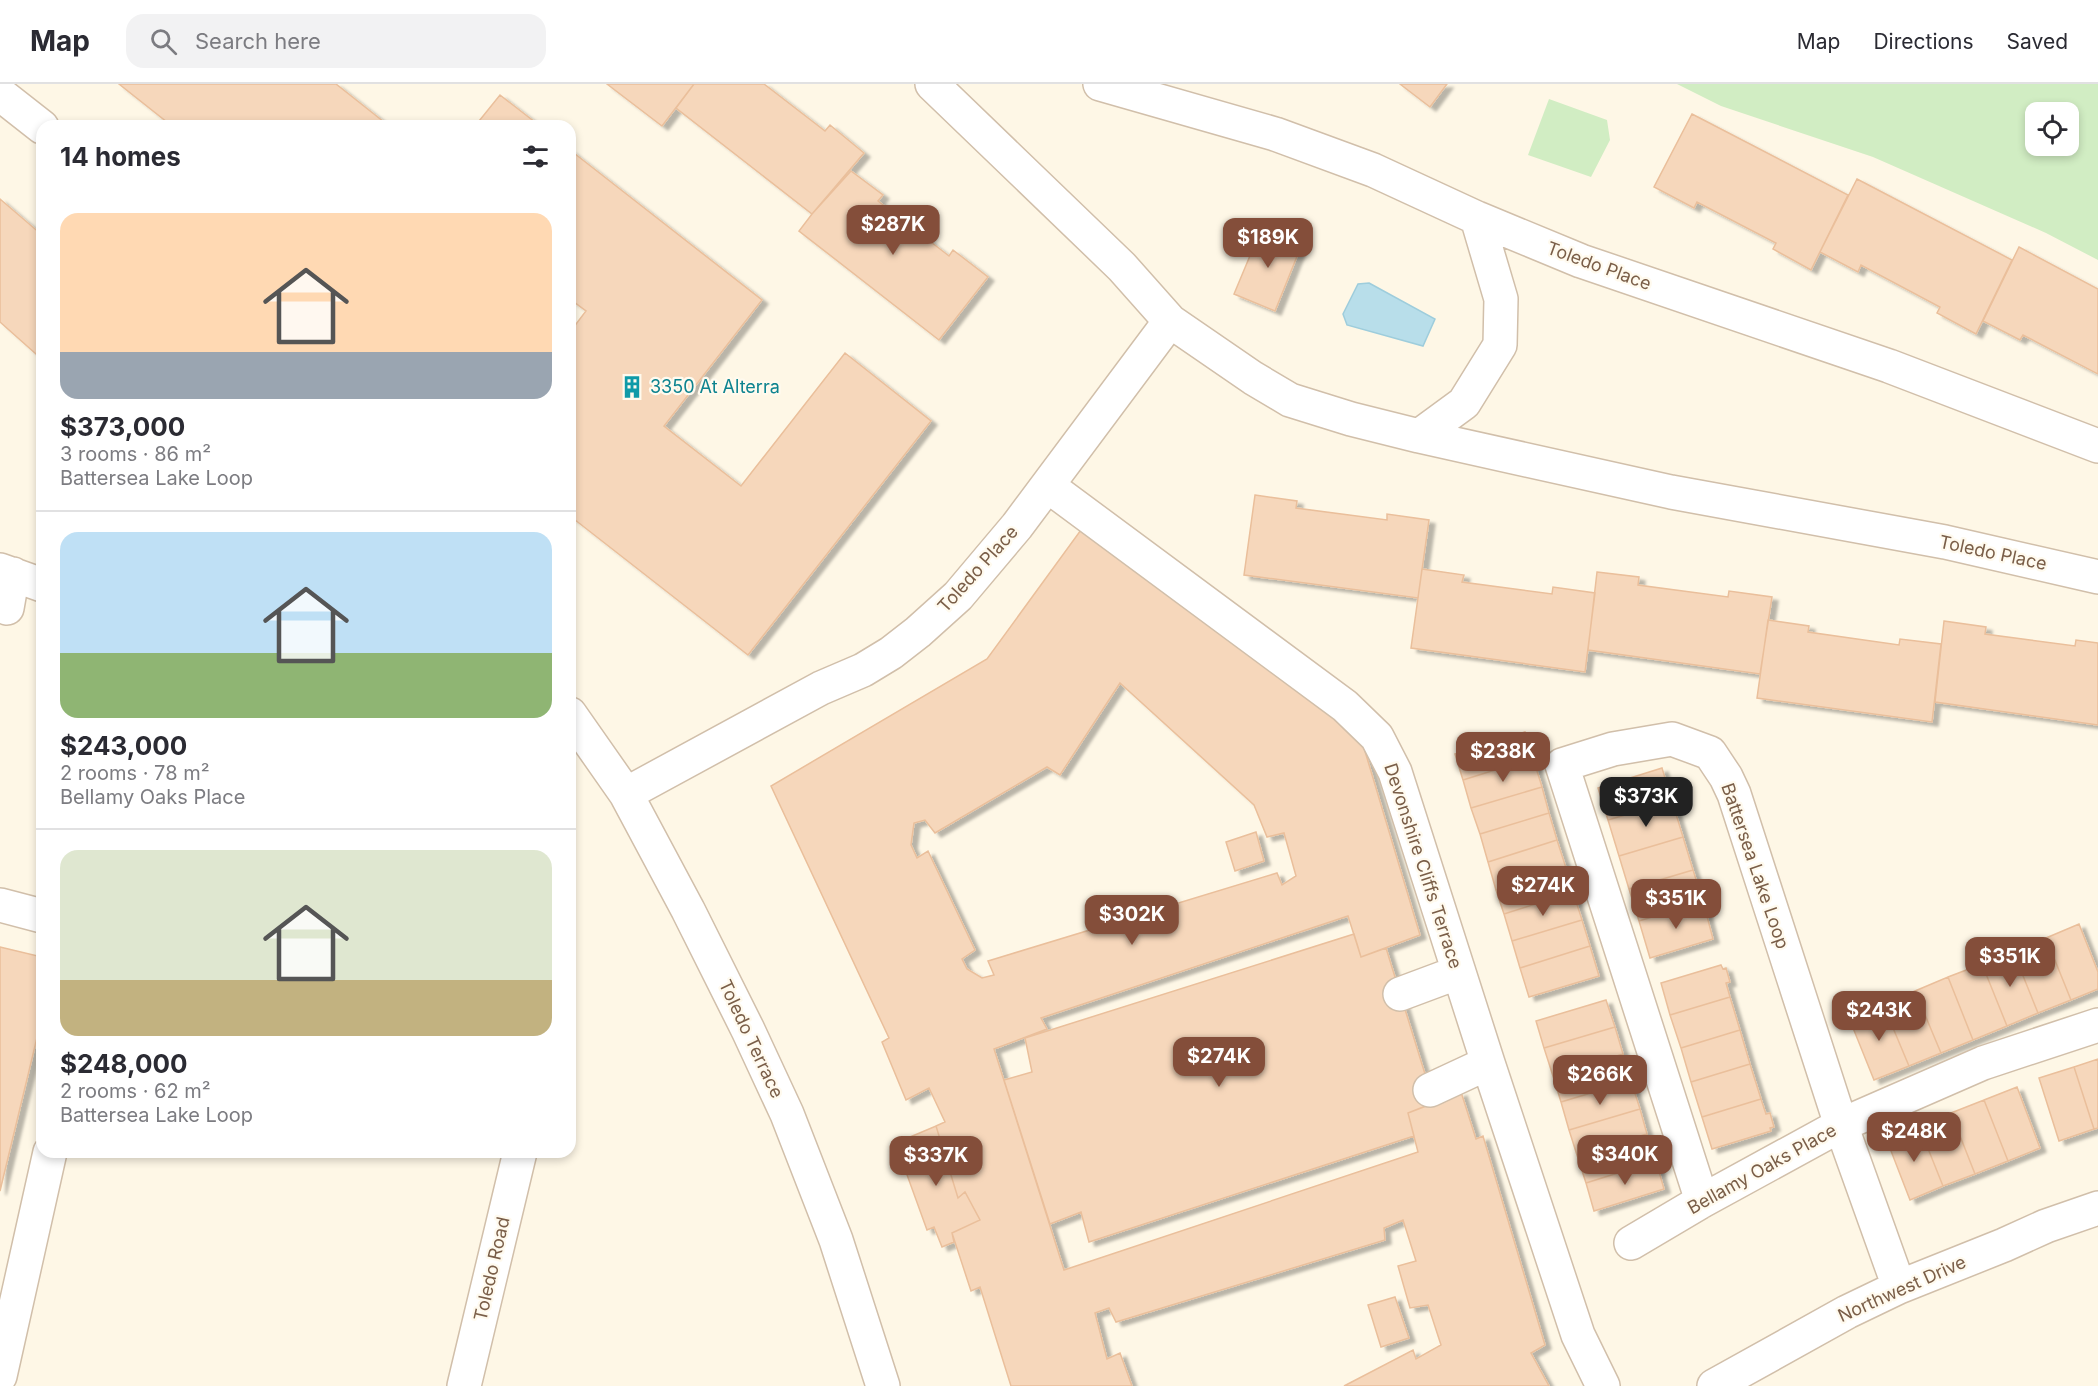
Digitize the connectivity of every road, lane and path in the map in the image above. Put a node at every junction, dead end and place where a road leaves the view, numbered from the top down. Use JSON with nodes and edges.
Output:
{"nodes":[{"id":1,"x":932,"y":84,"type":"edge"},
{"id":2,"x":1100,"y":84,"type":"edge"},
{"id":3,"x":0,"y":94,"type":"edge"},
{"id":4,"x":36,"y":122,"type":"edge"},
{"id":5,"x":1477,"y":218,"type":"junction"},
{"id":6,"x":1170,"y":321,"type":"junction"},
{"id":7,"x":1419,"y":436,"type":"junction"},
{"id":8,"x":2098,"y":446,"type":"edge"},
{"id":9,"x":1048,"y":486,"type":"junction"},
{"id":10,"x":18,"y":576,"type":"edge"},
{"id":11,"x":2098,"y":577,"type":"edge"},
{"id":12,"x":6,"y":608,"type":"dead end"},
{"id":13,"x":576,"y":723,"type":"edge"},
{"id":14,"x":626,"y":794,"type":"junction"},
{"id":15,"x":0,"y":905,"type":"edge"},
{"id":16,"x":36,"y":914,"type":"edge"},
{"id":17,"x":1459,"y":972,"type":"junction"},
{"id":18,"x":1400,"y":994,"type":"dead end"},
{"id":19,"x":2098,"y":1025,"type":"edge"},
{"id":20,"x":1488,"y":1063,"type":"junction"},
{"id":21,"x":1430,"y":1090,"type":"dead end"},
{"id":22,"x":1840,"y":1125,"type":"junction"},
{"id":23,"x":49,"y":1158,"type":"edge"},
{"id":24,"x":516,"y":1158,"type":"edge"},
{"id":25,"x":1702,"y":1201,"type":"junction"},
{"id":26,"x":2098,"y":1208,"type":"edge"},
{"id":27,"x":1631,"y":1243,"type":"dead end"},
{"id":28,"x":1899,"y":1287,"type":"junction"},
{"id":29,"x":0,"y":1376,"type":"edge"},
{"id":30,"x":457,"y":1384,"type":"edge"},
{"id":31,"x":883,"y":1386,"type":"edge"},
{"id":32,"x":1603,"y":1386,"type":"edge"},
{"id":33,"x":1714,"y":1386,"type":"edge"}],
"edges":[{"from":1,"to":6,"type":"street","name":"Toledo Place"},
{"from":2,"to":5,"type":"street","name":"Toledo Place"},
{"from":3,"to":4,"type":"street"},
{"from":5,"to":7,"type":"street"},
{"from":5,"to":8,"type":"street","name":"Toledo Place"},
{"from":6,"to":7,"type":"street","name":"Toledo Place"},
{"from":6,"to":9,"type":"street","name":"Toledo Place"},
{"from":7,"to":11,"type":"street","name":"Toledo Place"},
{"from":9,"to":14,"type":"street","name":"Toledo Place"},
{"from":9,"to":17,"type":"street","name":"Devonshire Cliffs Terrace"},
{"from":10,"to":12,"type":"street"},
{"from":13,"to":14,"type":"street","name":"Toledo Terrace"},
{"from":14,"to":31,"type":"street","name":"Toledo Terrace"},
{"from":15,"to":16,"type":"street"},
{"from":17,"to":18,"type":"street"},
{"from":17,"to":20,"type":"street","name":"Devonshire Cliffs Terrace"},
{"from":19,"to":22,"type":"street","name":"Bellamy Oaks Place"},
{"from":20,"to":21,"type":"street"},
{"from":20,"to":32,"type":"street","name":"Devonshire Cliffs Terrace"},
{"from":22,"to":25,"type":"street","name":"Bellamy Oaks Place"},
{"from":22,"to":25,"type":"street","name":"Battersea Lake Loop"},
{"from":22,"to":28,"type":"street","name":"Battersea Lake Loop"},
{"from":23,"to":29,"type":"street"},
{"from":24,"to":30,"type":"street","name":"Toledo Road"},
{"from":25,"to":27,"type":"street","name":"Bellamy Oaks Place"},
{"from":26,"to":28,"type":"street","name":"Northwest Drive"},
{"from":28,"to":33,"type":"street","name":"Northwest Drive"}]}
